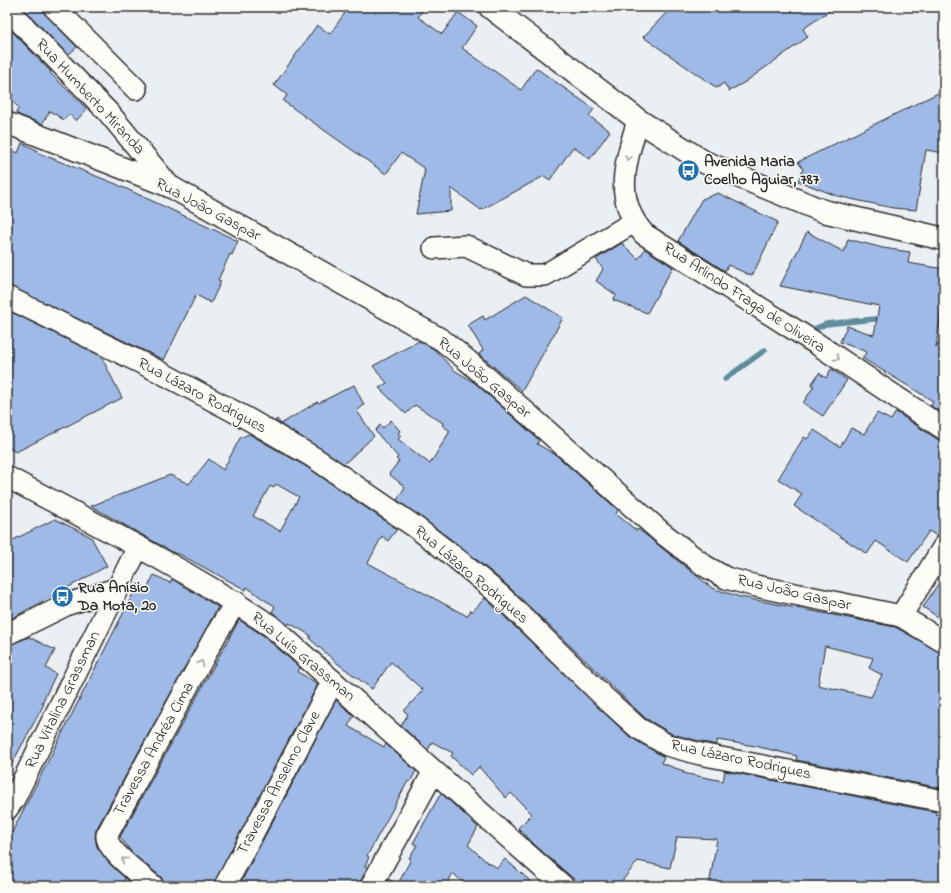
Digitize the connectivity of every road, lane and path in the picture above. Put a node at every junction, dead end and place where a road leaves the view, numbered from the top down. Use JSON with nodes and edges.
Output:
{"nodes":[{"id":1,"x":54,"y":7,"type":"edge"},
{"id":2,"x":490,"y":7,"type":"edge"},
{"id":3,"x":7,"y":10,"type":"edge"},
{"id":4,"x":136,"y":89,"type":"dead end"},
{"id":5,"x":638,"y":120,"type":"junction"},
{"id":6,"x":7,"y":123,"type":"edge"},
{"id":7,"x":171,"y":187,"type":"junction"},
{"id":8,"x":634,"y":222,"type":"junction"},
{"id":9,"x":944,"y":239,"type":"edge"},
{"id":10,"x":434,"y":248,"type":"dead end"},
{"id":11,"x":7,"y":297,"type":"edge"},
{"id":12,"x":944,"y":429,"type":"edge"},
{"id":13,"x":7,"y":478,"type":"edge"},
{"id":14,"x":944,"y":546,"type":"edge"},
{"id":15,"x":138,"y":547,"type":"junction"},
{"id":16,"x":116,"y":589,"type":"junction"},
{"id":17,"x":236,"y":602,"type":"junction"},
{"id":18,"x":901,"y":616,"type":"junction"},
{"id":19,"x":7,"y":634,"type":"edge"},
{"id":20,"x":944,"y":642,"type":"edge"},
{"id":21,"x":334,"y":680,"type":"junction"},
{"id":22,"x":434,"y":771,"type":"junction"},
{"id":23,"x":944,"y":801,"type":"edge"},
{"id":24,"x":7,"y":809,"type":"edge"},
{"id":25,"x":153,"y":886,"type":"edge"},
{"id":26,"x":225,"y":886,"type":"edge"},
{"id":27,"x":371,"y":886,"type":"edge"},
{"id":28,"x":563,"y":886,"type":"edge"}],
"edges":[{"from":1,"to":4,"type":"street"},
{"from":2,"to":5,"type":"main road"},
{"from":3,"to":7,"type":"street","name":"Rua Humberto Miranda"},
{"from":5,"to":8,"type":"street","name":"Rua Arlindo Fraga de Oliveira","one_way":true},
{"from":5,"to":9,"type":"main road"},
{"from":6,"to":7,"type":"street","name":"Rua João Gaspar"},
{"from":7,"to":18,"type":"street","name":"Rua João Gaspar"},
{"from":8,"to":10,"type":"street"},
{"from":8,"to":12,"type":"street","name":"Rua Arlindo Fraga de Oliveira","one_way":true},
{"from":11,"to":23,"type":"street","name":"Rua Lázaro Rodrigues"},
{"from":13,"to":15,"type":"street","name":"Rua Luís Grassman"},
{"from":14,"to":18,"type":"street"},
{"from":15,"to":16,"type":"street","name":"Rua Vitalina Grassman"},
{"from":15,"to":17,"type":"street","name":"Rua Luís Grassman"},
{"from":16,"to":19,"type":"street"},
{"from":16,"to":24,"type":"street","name":"Rua Vitalina Grassman"},
{"from":17,"to":21,"type":"street","name":"Rua Luís Grassman"},
{"from":25,"to":17,"type":"street","name":"Travessa Andréa Cima","one_way":true},
{"from":18,"to":20,"type":"street","name":"Rua João Gaspar"},
{"from":21,"to":22,"type":"street","name":"Rua Luís Grassman"},
{"from":21,"to":26,"type":"street","name":"Travessa Anselmo Clave"},
{"from":22,"to":27,"type":"street"},
{"from":22,"to":28,"type":"street","name":"Rua Luís Grassman"}]}
